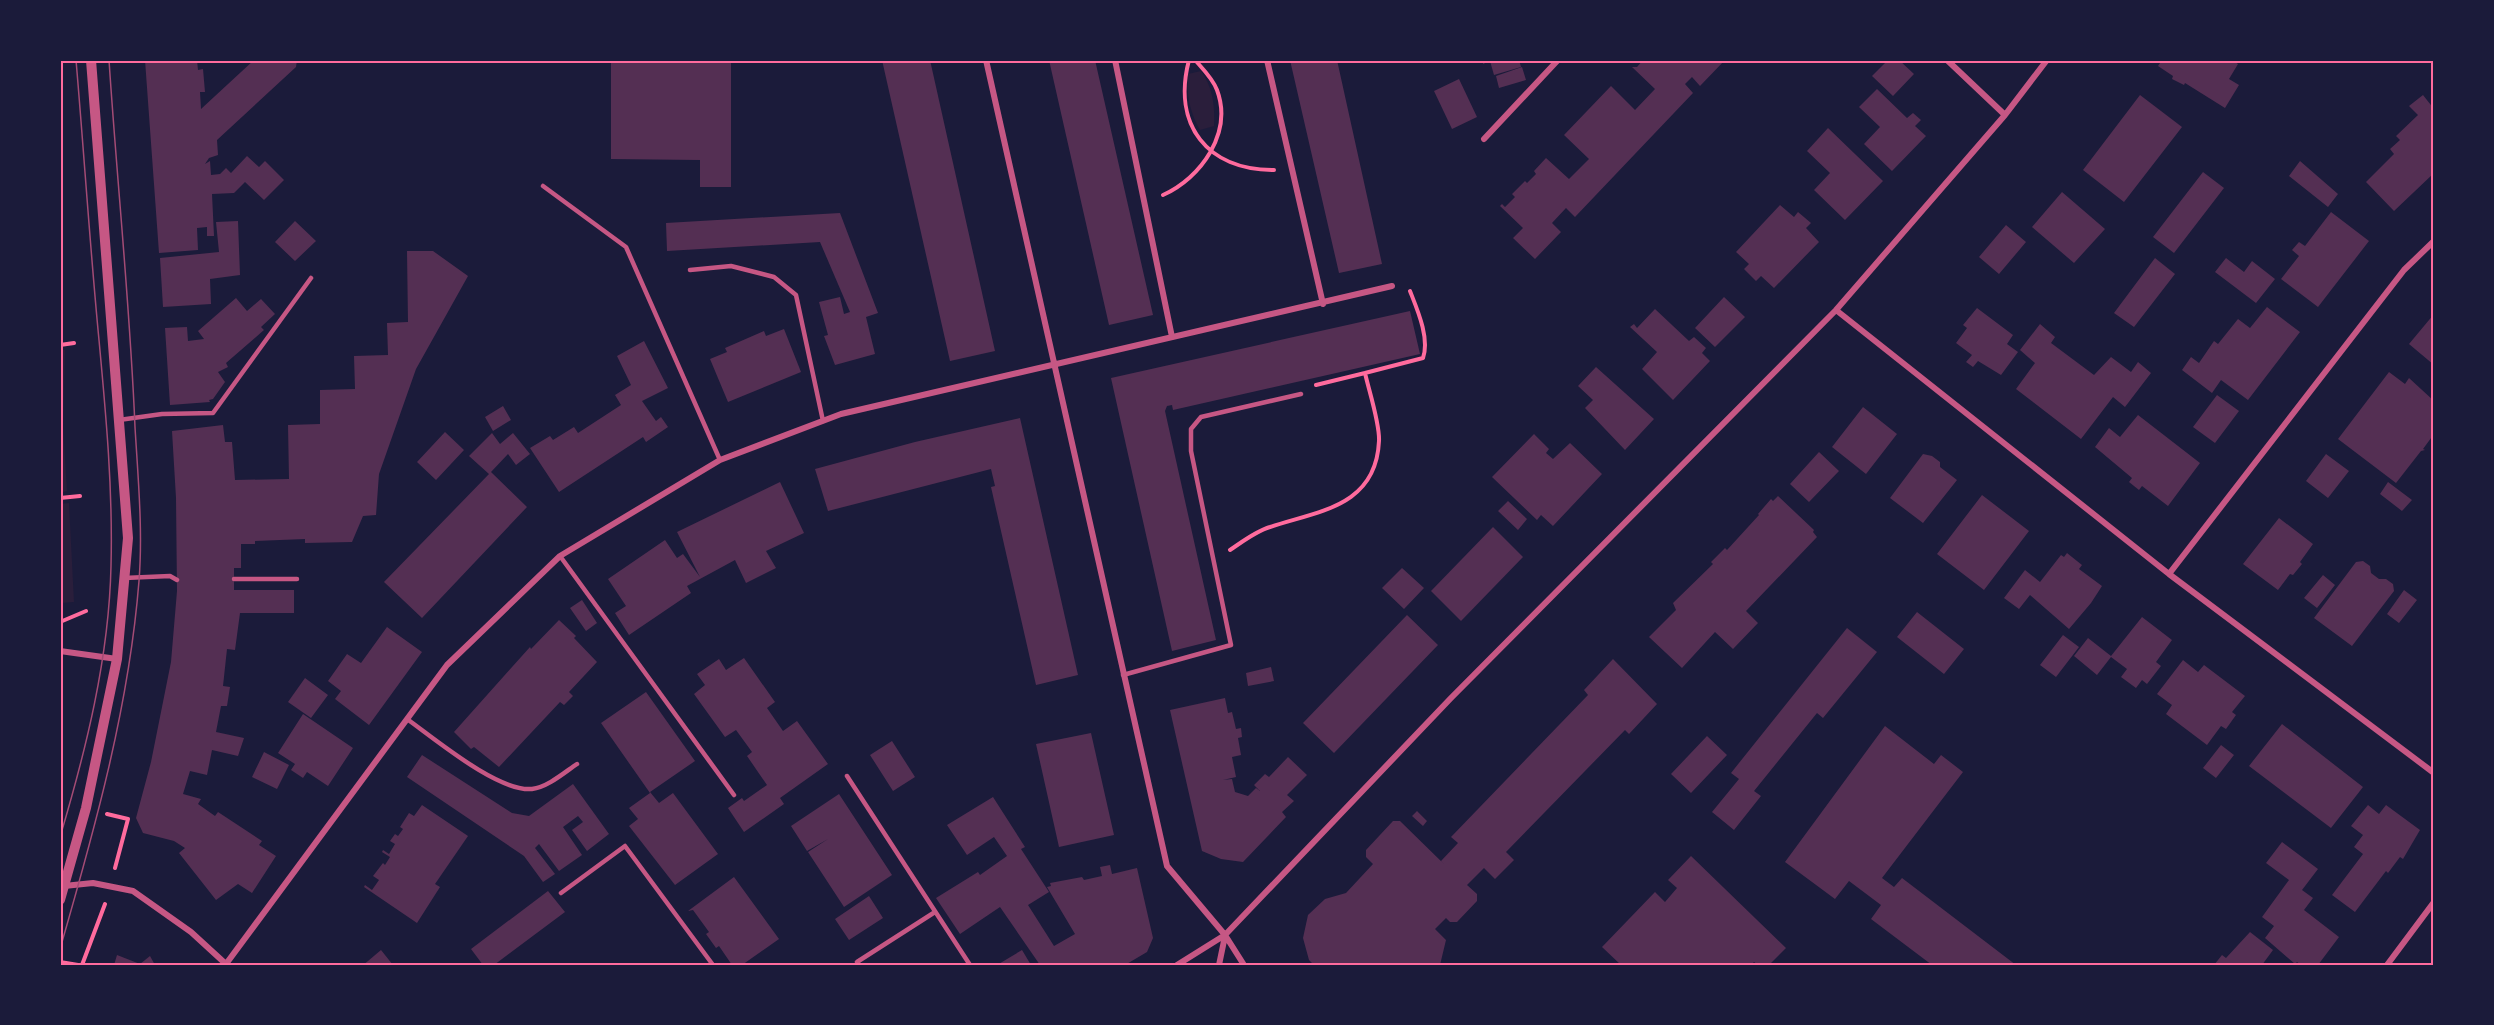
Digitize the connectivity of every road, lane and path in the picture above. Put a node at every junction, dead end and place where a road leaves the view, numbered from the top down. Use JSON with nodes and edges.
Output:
{"nodes":[{"id":1,"x":91,"y":60,"type":"edge"},
{"id":2,"x":986,"y":60,"type":"edge"},
{"id":3,"x":1115,"y":60,"type":"edge"},
{"id":4,"x":1189,"y":60,"type":"edge"},
{"id":5,"x":1196,"y":60,"type":"edge"},
{"id":6,"x":1268,"y":60,"type":"edge"},
{"id":7,"x":1558,"y":60,"type":"edge"},
{"id":8,"x":1947,"y":60,"type":"edge"},
{"id":9,"x":2047,"y":60,"type":"edge"},
{"id":10,"x":2005,"y":115,"type":"junction"},
{"id":11,"x":1484,"y":139,"type":"dead end"},
{"id":12,"x":1211,"y":153,"type":"junction"},
{"id":13,"x":1292,"y":167,"type":"junction"},
{"id":14,"x":543,"y":186,"type":"dead end"},
{"id":15,"x":1145,"y":199,"type":"junction"},
{"id":16,"x":2434,"y":241,"type":"edge"},
{"id":17,"x":690,"y":270,"type":"dead end"},
{"id":18,"x":311,"y":278,"type":"dead end"},
{"id":19,"x":1392,"y":286,"type":"joint"},
{"id":20,"x":1323,"y":303,"type":"junction"},
{"id":21,"x":1836,"y":310,"type":"junction"},
{"id":22,"x":1172,"y":337,"type":"junction"},
{"id":23,"x":74,"y":344,"type":"dead end"},
{"id":24,"x":60,"y":345,"type":"edge"},
{"id":25,"x":1053,"y":364,"type":"junction"},
{"id":26,"x":1365,"y":373,"type":"junction"},
{"id":27,"x":1301,"y":394,"type":"joint"},
{"id":28,"x":119,"y":420,"type":"junction"},
{"id":29,"x":824,"y":420,"type":"junction"},
{"id":30,"x":720,"y":460,"type":"junction"},
{"id":31,"x":80,"y":496,"type":"dead end"},
{"id":32,"x":60,"y":498,"type":"edge"},
{"id":33,"x":560,"y":556,"type":"junction"},
{"id":34,"x":1213,"y":559,"type":"junction"},
{"id":35,"x":2169,"y":574,"type":"junction"},
{"id":36,"x":124,"y":578,"type":"junction"},
{"id":37,"x":234,"y":579,"type":"dead end"},
{"id":38,"x":297,"y":579,"type":"dead end"},
{"id":39,"x":177,"y":580,"type":"dead end"},
{"id":40,"x":86,"y":611,"type":"dead end"},
{"id":41,"x":60,"y":622,"type":"edge"},
{"id":42,"x":60,"y":651,"type":"edge"},
{"id":43,"x":117,"y":659,"type":"junction"},
{"id":44,"x":1123,"y":675,"type":"junction"},
{"id":45,"x":407,"y":719,"type":"junction"},
{"id":46,"x":577,"y":764,"type":"dead end"},
{"id":47,"x":2434,"y":772,"type":"edge"},
{"id":48,"x":847,"y":776,"type":"dead end"},
{"id":49,"x":734,"y":795,"type":"dead end"},
{"id":50,"x":99,"y":812,"type":"dead end"},
{"id":51,"x":128,"y":819,"type":"dead end"},
{"id":52,"x":64,"y":886,"type":"junction"},
{"id":53,"x":561,"y":894,"type":"dead end"},
{"id":54,"x":60,"y":900,"type":"edge"},
{"id":55,"x":2434,"y":902,"type":"edge"},
{"id":56,"x":936,"y":912,"type":"junction"},
{"id":57,"x":1225,"y":935,"type":"junction"},
{"id":58,"x":92,"y":942,"type":"dead end"},
{"id":59,"x":60,"y":962,"type":"edge"},
{"id":60,"x":227,"y":964,"type":"edge"},
{"id":61,"x":80,"y":965,"type":"edge"},
{"id":62,"x":713,"y":965,"type":"edge"},
{"id":63,"x":859,"y":965,"type":"edge"},
{"id":64,"x":970,"y":965,"type":"edge"},
{"id":65,"x":1177,"y":965,"type":"edge"},
{"id":66,"x":1219,"y":965,"type":"edge"},
{"id":67,"x":1244,"y":965,"type":"edge"},
{"id":68,"x":2387,"y":965,"type":"edge"}],
"edges":[{"from":1,"to":28,"type":"street"},
{"from":2,"to":25,"type":"street"},
{"from":3,"to":15,"type":"street"},
{"from":4,"to":12,"type":"path"},
{"from":5,"to":12,"type":"path"},
{"from":6,"to":13,"type":"street"},
{"from":7,"to":11,"type":"street"},
{"from":8,"to":10,"type":"street"},
{"from":9,"to":10,"type":"street"},
{"from":10,"to":21,"type":"street"},
{"from":12,"to":13,"type":"path"},
{"from":12,"to":15,"type":"path"},
{"from":13,"to":20,"type":"street"},
{"from":14,"to":30,"type":"lane"},
{"from":15,"to":22,"type":"street"},
{"from":16,"to":35,"type":"street"},
{"from":17,"to":29,"type":"lane"},
{"from":18,"to":28,"type":"lane"},
{"from":19,"to":20,"type":"street"},
{"from":19,"to":26,"type":"path"},
{"from":20,"to":22,"type":"street"},
{"from":21,"to":35,"type":"street"},
{"from":21,"to":57,"type":"street"},
{"from":22,"to":25,"type":"street"},
{"from":23,"to":24,"type":"path"},
{"from":25,"to":29,"type":"street"},
{"from":25,"to":44,"type":"street"},
{"from":26,"to":27,"type":"path"},
{"from":26,"to":34,"type":"path"},
{"from":27,"to":34,"type":"lane"},
{"from":28,"to":36,"type":"street"},
{"from":29,"to":30,"type":"street"},
{"from":30,"to":33,"type":"street"},
{"from":31,"to":32,"type":"path"},
{"from":33,"to":45,"type":"street"},
{"from":33,"to":49,"type":"lane"},
{"from":34,"to":44,"type":"lane"},
{"from":35,"to":47,"type":"street"},
{"from":36,"to":39,"type":"lane"},
{"from":36,"to":43,"type":"street"},
{"from":37,"to":38,"type":"lane"},
{"from":40,"to":41,"type":"path"},
{"from":42,"to":43,"type":"street"},
{"from":43,"to":52,"type":"street"},
{"from":44,"to":57,"type":"street"},
{"from":45,"to":46,"type":"lane"},
{"from":45,"to":60,"type":"street"},
{"from":48,"to":56,"type":"lane"},
{"from":50,"to":51,"type":"path"},
{"from":52,"to":54,"type":"street"},
{"from":52,"to":60,"type":"street"},
{"from":53,"to":62,"type":"lane"},
{"from":55,"to":68,"type":"street"},
{"from":56,"to":63,"type":"lane"},
{"from":56,"to":64,"type":"lane"},
{"from":57,"to":65,"type":"street"},
{"from":57,"to":66,"type":"street"},
{"from":57,"to":67,"type":"street"},
{"from":58,"to":61,"type":"path"},
{"from":59,"to":61,"type":"path"}]}
